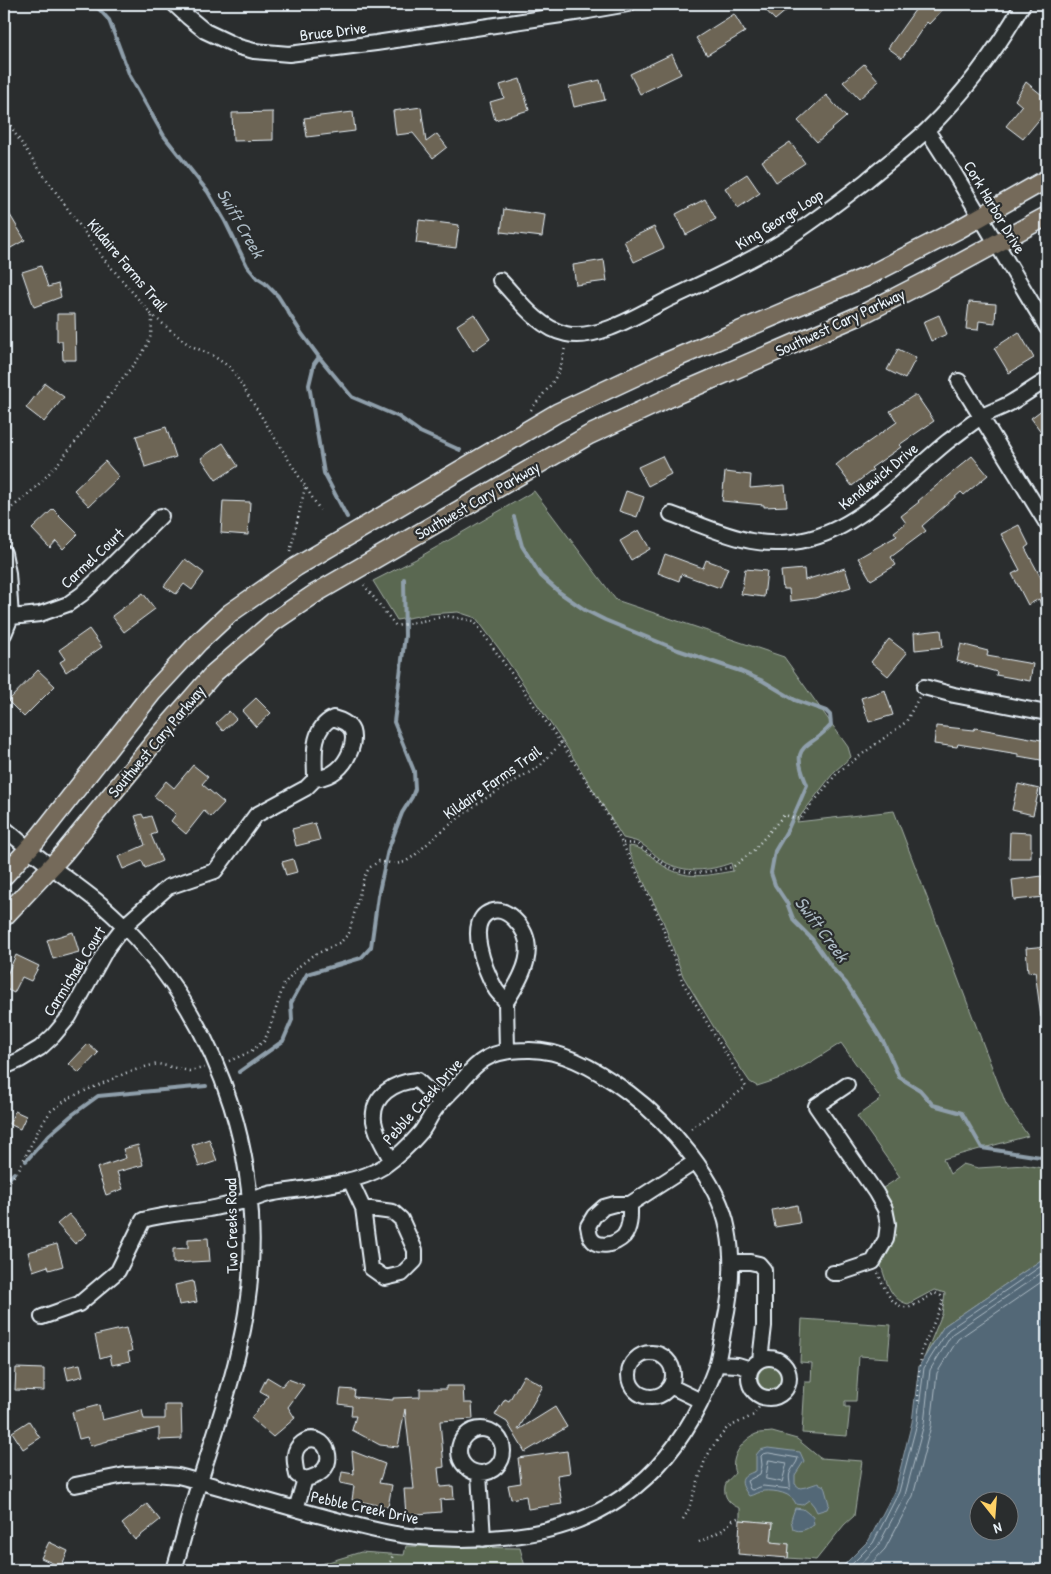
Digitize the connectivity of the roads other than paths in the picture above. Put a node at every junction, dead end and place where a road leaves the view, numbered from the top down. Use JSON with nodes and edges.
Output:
{"nodes":[{"id":1,"x":174,"y":4,"type":"edge"},
{"id":2,"x":628,"y":4,"type":"edge"},
{"id":3,"x":1022,"y":4,"type":"edge"},
{"id":4,"x":927,"y":130,"type":"junction"},
{"id":5,"x":1047,"y":179,"type":"edge"},
{"id":6,"x":981,"y":216,"type":"junction"},
{"id":7,"x":1047,"y":216,"type":"edge"},
{"id":8,"x":997,"y":243,"type":"junction"},
{"id":9,"x":500,"y":280,"type":"dead end"},
{"id":10,"x":1047,"y":328,"type":"edge"},
{"id":11,"x":1047,"y":380,"type":"edge"},
{"id":12,"x":959,"y":381,"type":"dead end"},
{"id":13,"x":982,"y":417,"type":"junction"},
{"id":14,"x":671,"y":514,"type":"dead end"},
{"id":15,"x":161,"y":516,"type":"dead end"},
{"id":16,"x":1047,"y":524,"type":"edge"},
{"id":17,"x":4,"y":553,"type":"edge"},
{"id":18,"x":11,"y":617,"type":"junction"},
{"id":19,"x":4,"y":634,"type":"edge"},
{"id":20,"x":924,"y":687,"type":"road end"},
{"id":21,"x":1047,"y":713,"type":"edge"},
{"id":22,"x":315,"y":779,"type":"dead end"},
{"id":23,"x":4,"y":828,"type":"edge"},
{"id":24,"x":33,"y":852,"type":"junction"},
{"id":25,"x":52,"y":866,"type":"junction"},
{"id":26,"x":4,"y":876,"type":"edge"},
{"id":27,"x":4,"y":917,"type":"edge"},
{"id":28,"x":124,"y":926,"type":"junction"},
{"id":29,"x":506,"y":1002,"type":"junction"},
{"id":30,"x":507,"y":1050,"type":"junction"},
{"id":31,"x":4,"y":1067,"type":"edge"},
{"id":32,"x":847,"y":1085,"type":"dead end"},
{"id":33,"x":441,"y":1103,"type":"junction"},
{"id":34,"x":391,"y":1160,"type":"junction"},
{"id":35,"x":695,"y":1162,"type":"junction"},
{"id":36,"x":350,"y":1180,"type":"junction"},
{"id":37,"x":251,"y":1200,"type":"junction"},
{"id":38,"x":630,"y":1204,"type":"dead end"},
{"id":39,"x":363,"y":1208,"type":"junction"},
{"id":40,"x":731,"y":1262,"type":"junction"},
{"id":41,"x":833,"y":1273,"type":"dead end"},
{"id":42,"x":42,"y":1317,"type":"dead end"},
{"id":43,"x":717,"y":1364,"type":"junction"},
{"id":44,"x":756,"y":1364,"type":"junction"},
{"id":45,"x":670,"y":1386,"type":"dead end"},
{"id":46,"x":701,"y":1401,"type":"junction"},
{"id":47,"x":479,"y":1474,"type":"dead end"},
{"id":48,"x":305,"y":1479,"type":"dead end"},
{"id":49,"x":200,"y":1481,"type":"junction"},
{"id":50,"x":75,"y":1485,"type":"dead end"},
{"id":51,"x":296,"y":1509,"type":"junction"},
{"id":52,"x":483,"y":1539,"type":"junction"},
{"id":53,"x":174,"y":1570,"type":"edge"}],
"edges":[{"from":1,"to":2,"type":"street","name":"Bruce Drive"},
{"from":3,"to":4,"type":"street","name":"King George Loop"},
{"from":4,"to":6,"type":"street","name":"Cork Harbor Drive"},
{"from":4,"to":9,"type":"street","name":"King George Loop"},
{"from":5,"to":6,"type":"main road","name":"Southwest Cary Parkway"},
{"from":6,"to":8,"type":"street","name":"Cork Harbor Drive"},
{"from":6,"to":24,"type":"main road","name":"Southwest Cary Parkway"},
{"from":7,"to":8,"type":"main road","name":"Southwest Cary Parkway"},
{"from":8,"to":10,"type":"street","name":"Cork Harbor Drive"},
{"from":8,"to":25,"type":"main road","name":"Southwest Cary Parkway"},
{"from":11,"to":13,"type":"street","name":"Kendlewick Drive"},
{"from":12,"to":13,"type":"street"},
{"from":13,"to":14,"type":"street","name":"Kendlewick Drive"},
{"from":13,"to":16,"type":"street"},
{"from":15,"to":18,"type":"street","name":"Carmel Court"},
{"from":17,"to":18,"type":"street"},
{"from":18,"to":19,"type":"street"},
{"from":20,"to":21,"type":"street"},
{"from":22,"to":28,"type":"street","name":"Carmichael Court"},
{"from":23,"to":24,"type":"street","name":"Two Creeks Road"},
{"from":24,"to":25,"type":"street","name":"Two Creeks Road"},
{"from":24,"to":26,"type":"main road","name":"Southwest Cary Parkway"},
{"from":25,"to":27,"type":"main road","name":"Southwest Cary Parkway"},
{"from":25,"to":28,"type":"street","name":"Two Creeks Road"},
{"from":28,"to":31,"type":"street","name":"Carmichael Court"},
{"from":28,"to":37,"type":"street","name":"Two Creeks Road"},
{"from":29,"to":29,"type":"street"},
{"from":29,"to":30,"type":"street"},
{"from":30,"to":33,"type":"street","name":"Pebble Creek Drive"},
{"from":30,"to":35,"type":"street","name":"Pebble Creek Drive"},
{"from":32,"to":41,"type":"street"},
{"from":33,"to":34,"type":"street","name":"Pebble Creek Drive"},
{"from":33,"to":34,"type":"street"},
{"from":34,"to":36,"type":"street","name":"Pebble Creek Drive"},
{"from":35,"to":38,"type":"street"},
{"from":35,"to":40,"type":"street","name":"Pebble Creek Drive"},
{"from":36,"to":37,"type":"street","name":"Pebble Creek Drive"},
{"from":36,"to":39,"type":"street"},
{"from":37,"to":42,"type":"street","name":"Pebble Creek Drive"},
{"from":37,"to":49,"type":"street","name":"Two Creeks Road"},
{"from":39,"to":39,"type":"street"},
{"from":40,"to":43,"type":"street","name":"Pebble Creek Drive"},
{"from":40,"to":44,"type":"street"},
{"from":43,"to":44,"type":"street"},
{"from":43,"to":46,"type":"street","name":"Pebble Creek Drive"},
{"from":44,"to":44,"type":"street"},
{"from":45,"to":46,"type":"street"},
{"from":46,"to":52,"type":"street","name":"Pebble Creek Drive"},
{"from":47,"to":52,"type":"street"},
{"from":48,"to":51,"type":"street"},
{"from":49,"to":50,"type":"street","name":"Pebble Creek Drive"},
{"from":49,"to":51,"type":"street","name":"Pebble Creek Drive"},
{"from":49,"to":53,"type":"street","name":"Two Creeks Road"},
{"from":51,"to":52,"type":"street","name":"Pebble Creek Drive"}]}
